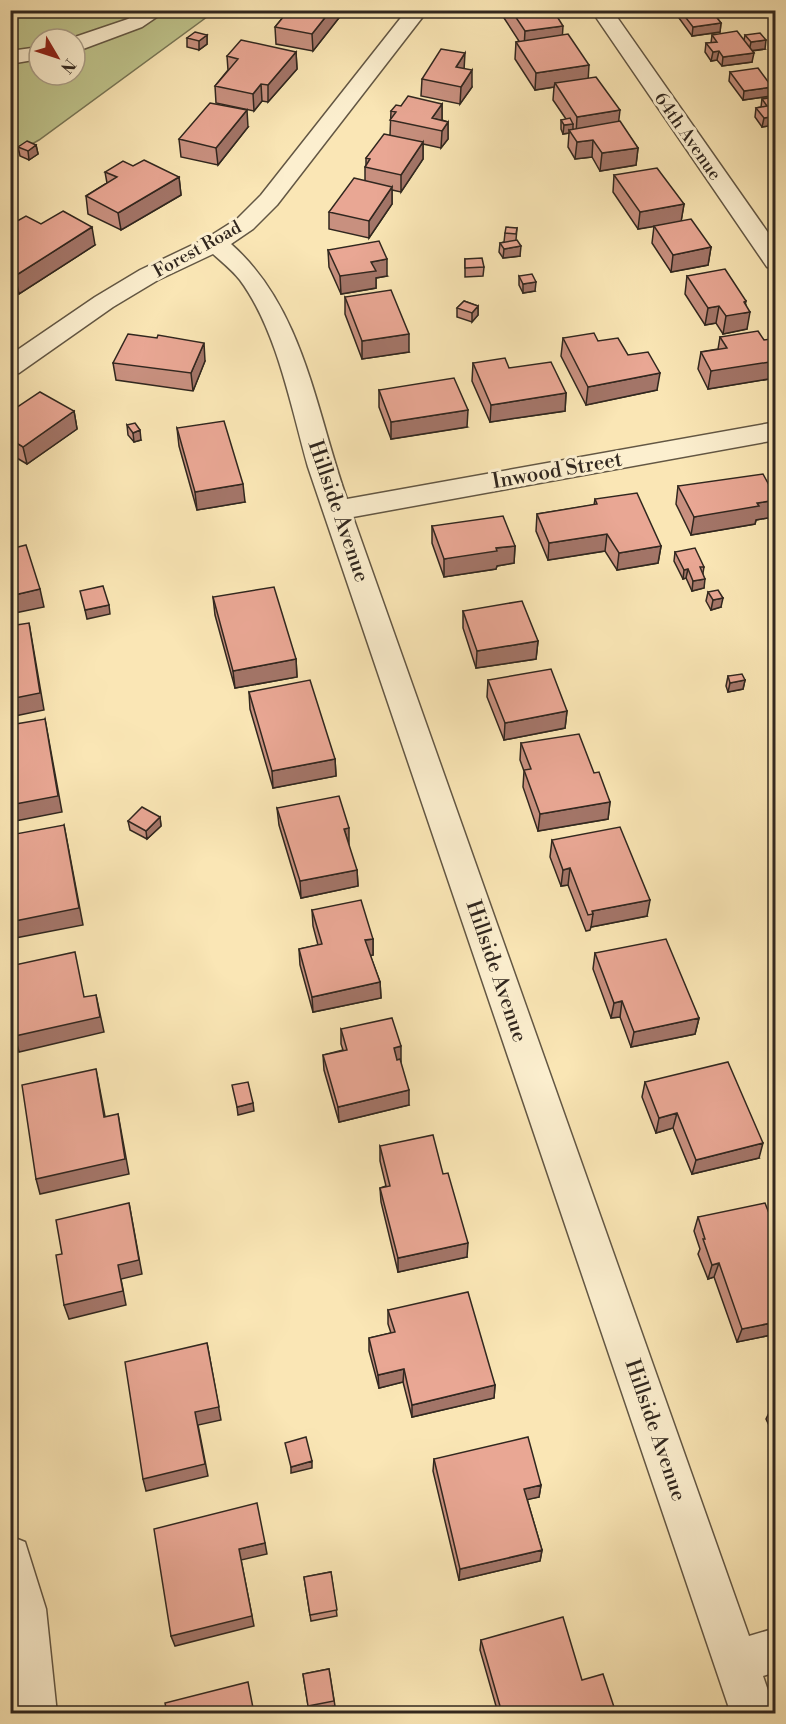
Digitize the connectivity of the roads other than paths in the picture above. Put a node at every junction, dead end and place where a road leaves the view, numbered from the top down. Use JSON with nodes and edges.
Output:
{"nodes":[{"id":1,"x":157,"y":10,"type":"edge"},
{"id":2,"x":418,"y":10,"type":"edge"},
{"id":3,"x":601,"y":10,"type":"edge"},
{"id":4,"x":87,"y":41,"type":"edge"},
{"id":5,"x":27,"y":55,"type":"edge"},
{"id":6,"x":10,"y":58,"type":"edge"},
{"id":7,"x":216,"y":243,"type":"junction"},
{"id":8,"x":776,"y":262,"type":"edge"},
{"id":9,"x":10,"y":367,"type":"edge"},
{"id":10,"x":776,"y":431,"type":"edge"},
{"id":11,"x":338,"y":510,"type":"junction"},
{"id":12,"x":10,"y":1557,"type":"edge"},
{"id":13,"x":756,"y":1656,"type":"edge"},
{"id":14,"x":35,"y":1713,"type":"edge"},
{"id":15,"x":754,"y":1713,"type":"edge"}],
"edges":[{"from":1,"to":4,"type":"street"},
{"from":2,"to":7,"type":"street","name":"Forest Road"},
{"from":3,"to":8,"type":"street","name":"64th Avenue"},
{"from":5,"to":6,"type":"street"},
{"from":7,"to":9,"type":"street","name":"Forest Road"},
{"from":7,"to":11,"type":"street","name":"Hillside Avenue"},
{"from":10,"to":11,"type":"street","name":"Inwood Street"},
{"from":11,"to":13,"type":"street","name":"Hillside Avenue"},
{"from":12,"to":14,"type":"street"},
{"from":13,"to":15,"type":"street","name":"Hillside Avenue"}]}
